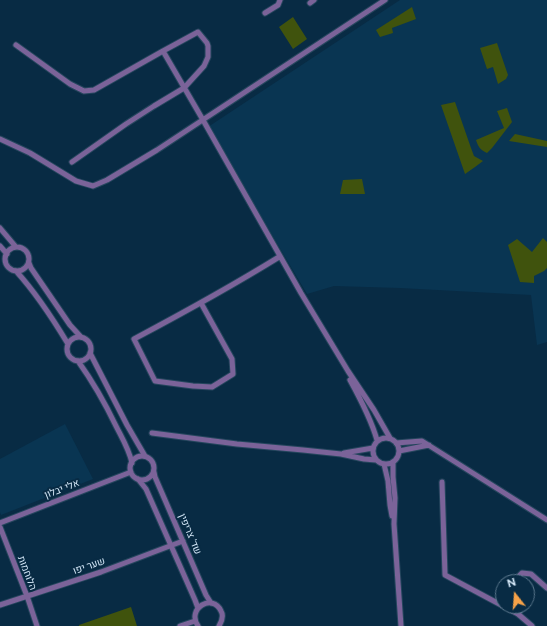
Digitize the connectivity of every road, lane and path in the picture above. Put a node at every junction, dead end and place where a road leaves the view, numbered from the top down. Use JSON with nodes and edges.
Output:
{"nodes":[{"id":1,"x":280,"y":0,"type":"edge"},
{"id":2,"x":385,"y":0,"type":"edge"},
{"id":3,"x":265,"y":13,"type":"dead end"},
{"id":4,"x":16,"y":45,"type":"dead end"},
{"id":5,"x":163,"y":51,"type":"junction"},
{"id":6,"x":184,"y":88,"type":"junction"},
{"id":7,"x":203,"y":120,"type":"junction"},
{"id":8,"x":0,"y":139,"type":"edge"},
{"id":9,"x":72,"y":162,"type":"dead end"},
{"id":10,"x":0,"y":228,"type":"edge"},
{"id":11,"x":0,"y":246,"type":"edge"},
{"id":12,"x":16,"y":247,"type":"junction"},
{"id":13,"x":7,"y":254,"type":"junction"},
{"id":14,"x":279,"y":257,"type":"junction"},
{"id":15,"x":29,"y":263,"type":"junction"},
{"id":16,"x":16,"y":271,"type":"junction"},
{"id":17,"x":201,"y":303,"type":"junction"},
{"id":18,"x":81,"y":337,"type":"junction"},
{"id":19,"x":68,"y":344,"type":"junction"},
{"id":20,"x":90,"y":353,"type":"junction"},
{"id":21,"x":78,"y":361,"type":"junction"},
{"id":22,"x":348,"y":371,"type":"junction"},
{"id":23,"x":152,"y":433,"type":"dead end"},
{"id":24,"x":390,"y":438,"type":"junction"},
{"id":25,"x":378,"y":440,"type":"junction"},
{"id":26,"x":396,"y":443,"type":"junction"},
{"id":27,"x":429,"y":445,"type":"junction"},
{"id":28,"x":373,"y":448,"type":"junction"},
{"id":29,"x":399,"y":451,"type":"junction"},
{"id":30,"x":341,"y":454,"type":"junction"},
{"id":31,"x":145,"y":456,"type":"junction"},
{"id":32,"x":376,"y":460,"type":"junction"},
{"id":33,"x":393,"y":462,"type":"junction"},
{"id":34,"x":132,"y":463,"type":"junction"},
{"id":35,"x":384,"y":464,"type":"junction"},
{"id":36,"x":131,"y":472,"type":"junction"},
{"id":37,"x":154,"y":472,"type":"junction"},
{"id":38,"x":138,"y":479,"type":"junction"},
{"id":39,"x":442,"y":482,"type":"dead end"},
{"id":40,"x":547,"y":520,"type":"edge"},
{"id":41,"x":0,"y":523,"type":"edge"},
{"id":42,"x":394,"y":524,"type":"junction"},
{"id":43,"x":0,"y":527,"type":"edge"},
{"id":44,"x":183,"y":541,"type":"junction"},
{"id":45,"x":172,"y":546,"type":"junction"},
{"id":46,"x":521,"y":574,"type":"edge"},
{"id":47,"x":531,"y":574,"type":"edge"},
{"id":48,"x":535,"y":578,"type":"edge"},
{"id":49,"x":547,"y":588,"type":"edge"},
{"id":50,"x":27,"y":596,"type":"junction"},
{"id":51,"x":495,"y":602,"type":"edge"},
{"id":52,"x":211,"y":603,"type":"junction"},
{"id":53,"x":0,"y":605,"type":"edge"},
{"id":54,"x":198,"y":608,"type":"junction"},
{"id":55,"x":518,"y":614,"type":"edge"},
{"id":56,"x":197,"y":624,"type":"edge"},
{"id":57,"x":37,"y":626,"type":"edge"},
{"id":58,"x":180,"y":626,"type":"edge"},
{"id":59,"x":220,"y":626,"type":"edge"},
{"id":60,"x":401,"y":626,"type":"edge"},
{"id":61,"x":532,"y":626,"type":"edge"}],
"edges":[{"from":1,"to":3,"type":"street"},
{"from":2,"to":7,"type":"street"},
{"from":4,"to":5,"type":"street"},
{"from":5,"to":6,"type":"street"},
{"from":5,"to":6,"type":"street"},
{"from":6,"to":7,"type":"street"},
{"from":6,"to":9,"type":"street"},
{"from":7,"to":8,"type":"street"},
{"from":7,"to":14,"type":"street"},
{"from":10,"to":12,"type":"street"},
{"from":11,"to":13,"type":"street"},
{"from":12,"to":13,"type":"street"},
{"from":12,"to":15,"type":"street"},
{"from":13,"to":16,"type":"street"},
{"from":14,"to":17,"type":"street"},
{"from":14,"to":22,"type":"street"},
{"from":15,"to":16,"type":"street"},
{"from":15,"to":18,"type":"street"},
{"from":16,"to":19,"type":"street"},
{"from":17,"to":17,"type":"street"},
{"from":18,"to":19,"type":"street"},
{"from":18,"to":20,"type":"street"},
{"from":19,"to":21,"type":"street"},
{"from":20,"to":21,"type":"street"},
{"from":20,"to":31,"type":"street"},
{"from":21,"to":34,"type":"street"},
{"from":22,"to":24,"type":"street"},
{"from":22,"to":25,"type":"street"},
{"from":23,"to":30,"type":"street"},
{"from":24,"to":25,"type":"street"},
{"from":24,"to":26,"type":"street"},
{"from":25,"to":28,"type":"street"},
{"from":26,"to":27,"type":"street"},
{"from":26,"to":29,"type":"street"},
{"from":27,"to":29,"type":"street"},
{"from":27,"to":40,"type":"street"},
{"from":28,"to":30,"type":"street"},
{"from":28,"to":32,"type":"street"},
{"from":29,"to":33,"type":"street"},
{"from":30,"to":32,"type":"street"},
{"from":31,"to":34,"type":"street"},
{"from":31,"to":37,"type":"street"},
{"from":32,"to":35,"type":"street"},
{"from":33,"to":35,"type":"street"},
{"from":33,"to":42,"type":"street"},
{"from":34,"to":36,"type":"street"},
{"from":35,"to":42,"type":"street"},
{"from":36,"to":38,"type":"street"},
{"from":36,"to":41,"type":"street","name":"אלי יבלון"},
{"from":37,"to":38,"type":"street"},
{"from":37,"to":44,"type":"street","name":"שד' צריפין"},
{"from":38,"to":45,"type":"street"},
{"from":39,"to":51,"type":"street"},
{"from":42,"to":60,"type":"street"},
{"from":43,"to":50,"type":"street","name":"הלוחמות"},
{"from":44,"to":45,"type":"street","name":"שער יפו"},
{"from":44,"to":52,"type":"street","name":"שד' צריפין"},
{"from":45,"to":50,"type":"street","name":"שער יפו"},
{"from":45,"to":54,"type":"street"},
{"from":46,"to":47,"type":"street"},
{"from":48,"to":49,"type":"street"},
{"from":50,"to":53,"type":"street","name":"שער יפו"},
{"from":50,"to":57,"type":"street","name":"הלוחמות"},
{"from":52,"to":54,"type":"street"},
{"from":52,"to":59,"type":"street","name":"שד' צריפין"},
{"from":54,"to":56,"type":"street"},
{"from":55,"to":61,"type":"street"},
{"from":56,"to":58,"type":"street"}]}
